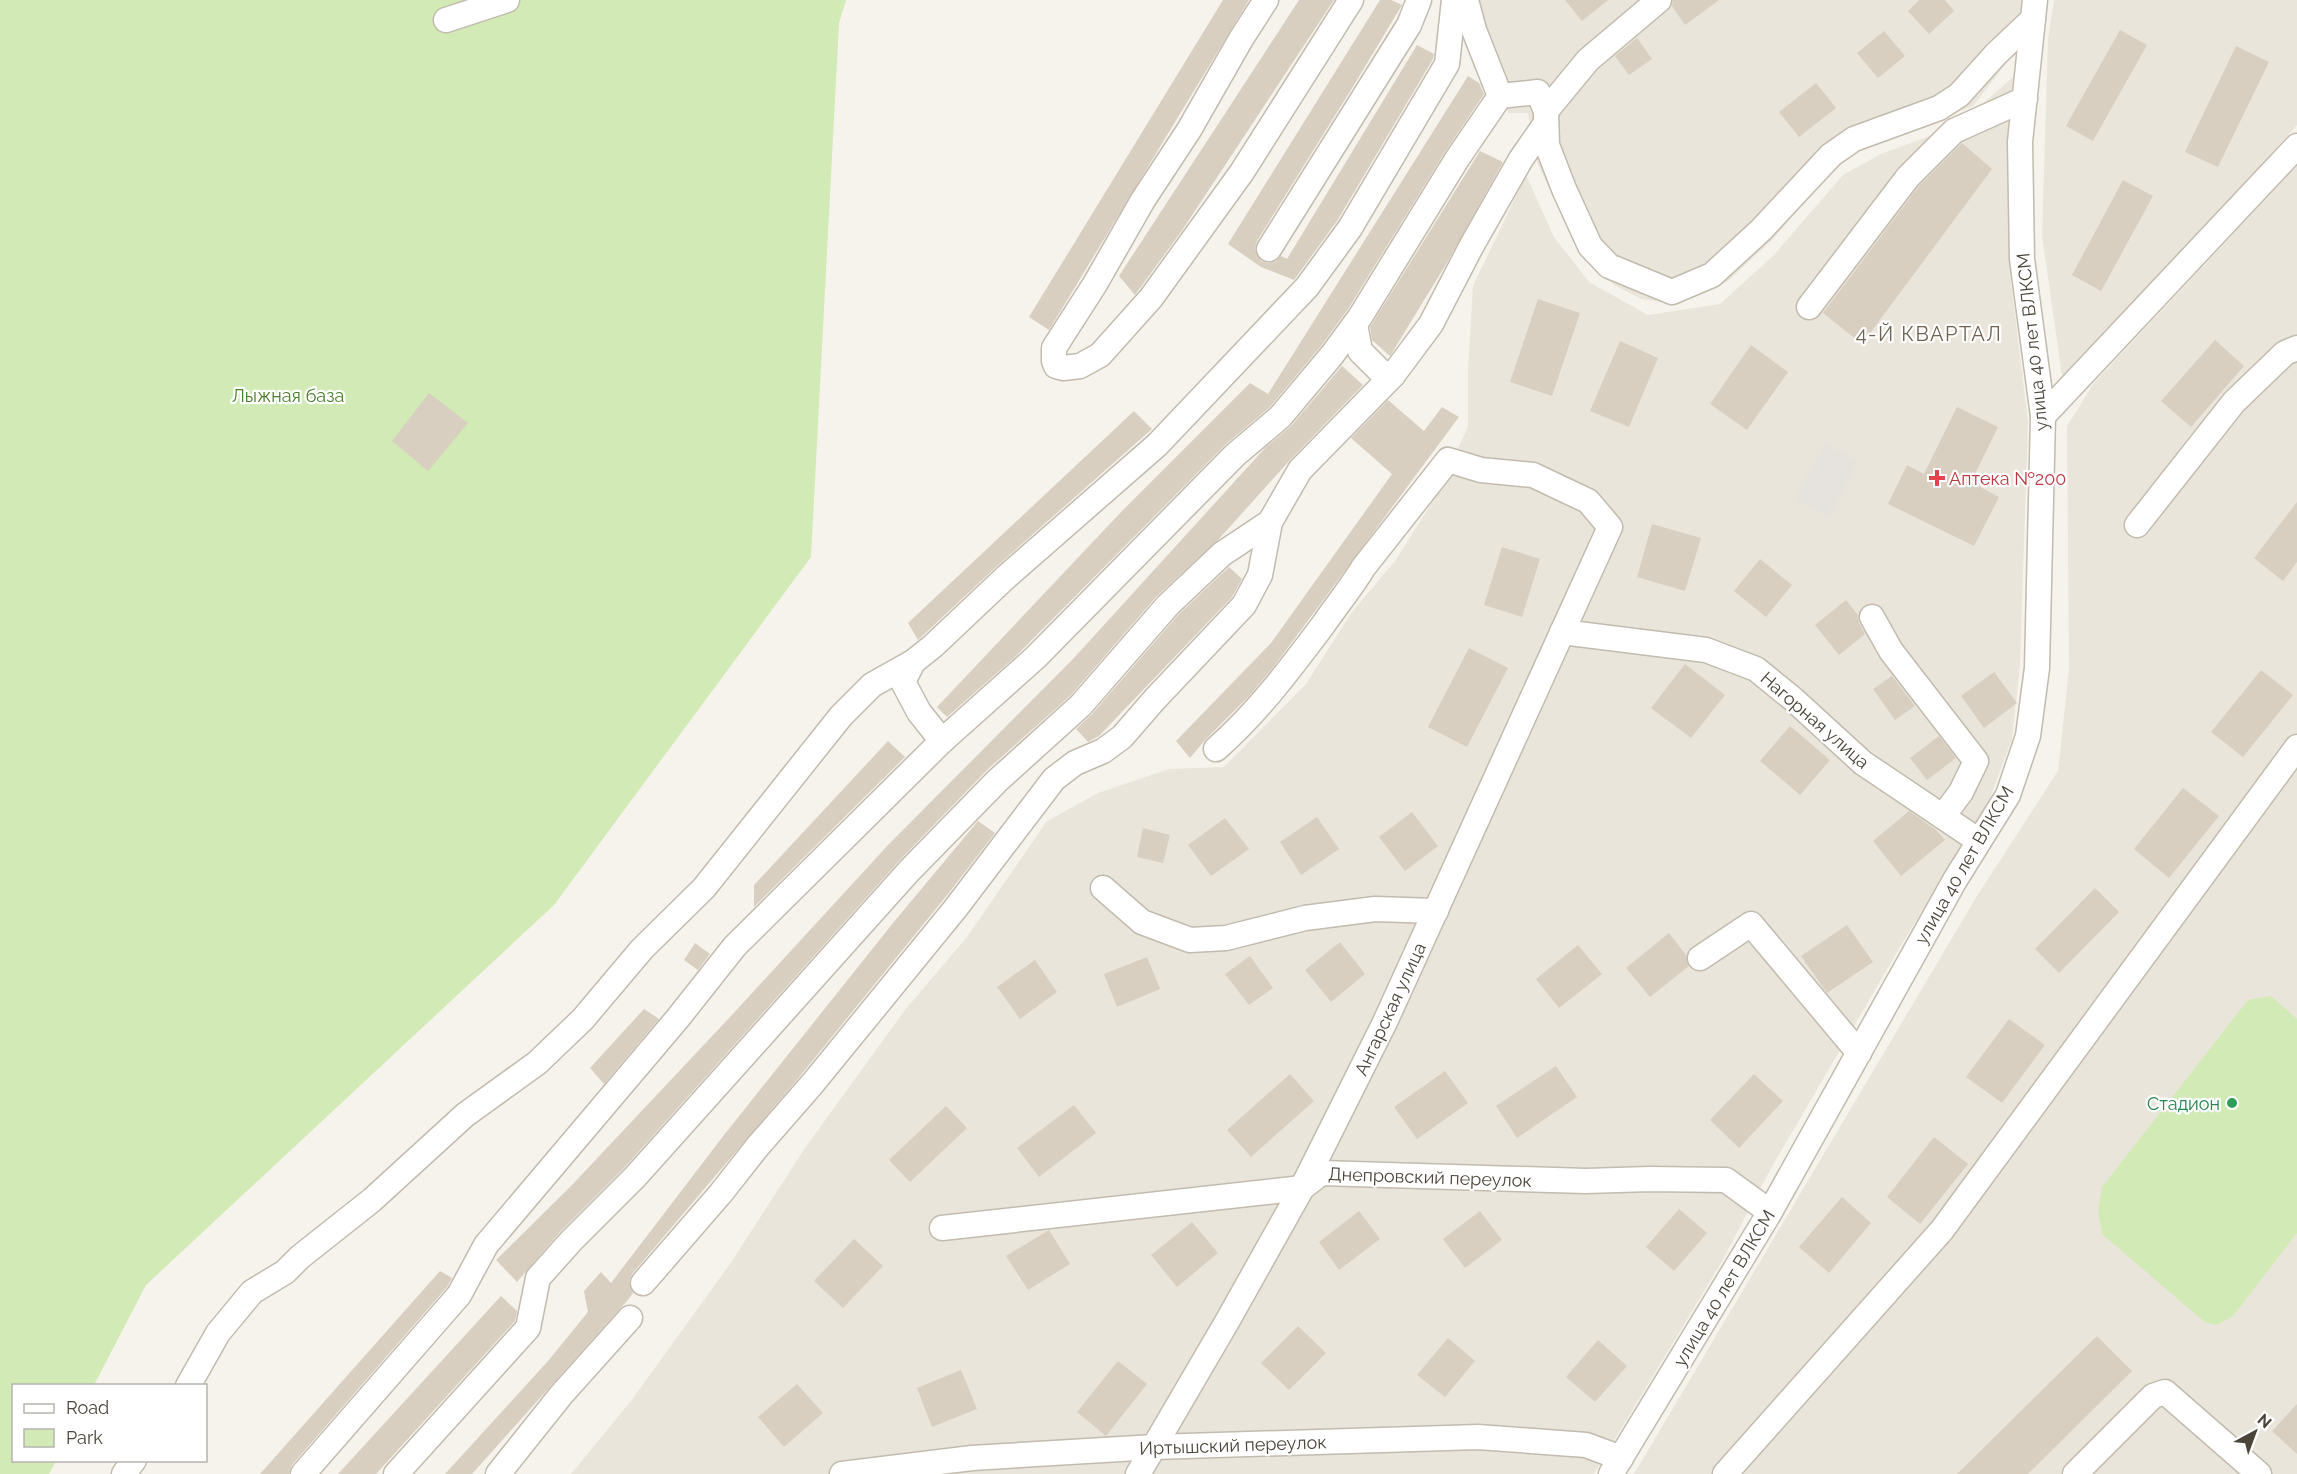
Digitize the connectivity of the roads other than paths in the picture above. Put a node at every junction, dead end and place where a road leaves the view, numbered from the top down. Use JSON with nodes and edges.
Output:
{"nodes":[{"id":1,"x":507,"y":0,"type":"edge"},
{"id":2,"x":1266,"y":0,"type":"edge"},
{"id":3,"x":1351,"y":0,"type":"edge"},
{"id":4,"x":1419,"y":0,"type":"edge"},
{"id":5,"x":1454,"y":0,"type":"edge"},
{"id":6,"x":1466,"y":0,"type":"edge"},
{"id":7,"x":1659,"y":0,"type":"edge"},
{"id":8,"x":2034,"y":10,"type":"edge"},
{"id":9,"x":446,"y":20,"type":"dead end"},
{"id":10,"x":1500,"y":96,"type":"junction"},
{"id":11,"x":2025,"y":99,"type":"junction"},
{"id":12,"x":1546,"y":117,"type":"junction"},
{"id":13,"x":2297,"y":146,"type":"edge"},
{"id":14,"x":1269,"y":249,"type":"dead end"},
{"id":15,"x":1809,"y":307,"type":"dead end"},
{"id":16,"x":1355,"y":324,"type":"junction"},
{"id":17,"x":2297,"y":348,"type":"edge"},
{"id":18,"x":1393,"y":375,"type":"junction"},
{"id":19,"x":2043,"y":416,"type":"junction"},
{"id":20,"x":1270,"y":522,"type":"junction"},
{"id":21,"x":2137,"y":525,"type":"dead end"},
{"id":22,"x":1872,"y":617,"type":"dead end"},
{"id":23,"x":1562,"y":632,"type":"junction"},
{"id":24,"x":913,"y":662,"type":"junction"},
{"id":25,"x":1062,"y":723,"type":"junction"},
{"id":26,"x":942,"y":741,"type":"junction"},
{"id":27,"x":2297,"y":747,"type":"edge"},
{"id":28,"x":1216,"y":749,"type":"dead end"},
{"id":29,"x":1075,"y":763,"type":"junction"},
{"id":30,"x":1943,"y":816,"type":"junction"},
{"id":31,"x":1979,"y":841,"type":"junction"},
{"id":32,"x":1103,"y":888,"type":"dead end"},
{"id":33,"x":1436,"y":911,"type":"junction"},
{"id":34,"x":1700,"y":958,"type":"dead end"},
{"id":35,"x":1859,"y":1053,"type":"junction"},
{"id":36,"x":1302,"y":1188,"type":"junction"},
{"id":37,"x":1770,"y":1212,"type":"junction"},
{"id":38,"x":942,"y":1228,"type":"dead end"},
{"id":39,"x":643,"y":1283,"type":"dead end"},
{"id":40,"x":630,"y":1318,"type":"dead end"},
{"id":41,"x":189,"y":1384,"type":"edge"},
{"id":42,"x":1154,"y":1447,"type":"junction"},
{"id":43,"x":133,"y":1462,"type":"edge"},
{"id":44,"x":1616,"y":1466,"type":"edge"},
{"id":45,"x":124,"y":1474,"type":"edge"},
{"id":46,"x":303,"y":1474,"type":"edge"},
{"id":47,"x":396,"y":1474,"type":"edge"},
{"id":48,"x":498,"y":1474,"type":"edge"},
{"id":49,"x":842,"y":1474,"type":"edge"},
{"id":50,"x":1138,"y":1474,"type":"edge"},
{"id":51,"x":1725,"y":1474,"type":"edge"},
{"id":52,"x":2075,"y":1474,"type":"edge"},
{"id":53,"x":2259,"y":1474,"type":"edge"}],
"edges":[{"from":1,"to":9,"type":"street"},
{"from":2,"to":3,"type":"street"},
{"from":4,"to":14,"type":"street"},
{"from":5,"to":24,"type":"street"},
{"from":6,"to":10,"type":"street"},
{"from":7,"to":12,"type":"street"},
{"from":8,"to":11,"type":"street","name":"улица 40 лет ВЛКСМ"},
{"from":8,"to":12,"type":"street"},
{"from":10,"to":12,"type":"street"},
{"from":10,"to":16,"type":"street"},
{"from":11,"to":15,"type":"street"},
{"from":11,"to":19,"type":"street","name":"улица 40 лет ВЛКСМ"},
{"from":12,"to":18,"type":"street"},
{"from":13,"to":19,"type":"street"},
{"from":16,"to":18,"type":"street"},
{"from":16,"to":26,"type":"street"},
{"from":17,"to":21,"type":"street"},
{"from":18,"to":20,"type":"street"},
{"from":19,"to":31,"type":"street","name":"улица 40 лет ВЛКСМ"},
{"from":20,"to":25,"type":"street"},
{"from":20,"to":29,"type":"street"},
{"from":22,"to":30,"type":"street"},
{"from":23,"to":28,"type":"street","name":"Ангарская улица"},
{"from":23,"to":30,"type":"street","name":"Нагорная улица"},
{"from":23,"to":33,"type":"street","name":"Ангарская улица"},
{"from":24,"to":26,"type":"street"},
{"from":24,"to":41,"type":"street"},
{"from":25,"to":29,"type":"street"},
{"from":25,"to":47,"type":"street"},
{"from":26,"to":46,"type":"street"},
{"from":27,"to":51,"type":"street"},
{"from":29,"to":39,"type":"street"},
{"from":30,"to":31,"type":"street","name":"Нагорная улица"},
{"from":31,"to":35,"type":"street","name":"улица 40 лет ВЛКСМ"},
{"from":32,"to":33,"type":"street"},
{"from":33,"to":36,"type":"street","name":"Ангарская улица"},
{"from":34,"to":35,"type":"street"},
{"from":35,"to":37,"type":"street","name":"улица 40 лет ВЛКСМ"},
{"from":36,"to":37,"type":"street","name":"Днепровский переулок"},
{"from":36,"to":38,"type":"street","name":"Днепровский переулок"},
{"from":36,"to":42,"type":"street","name":"Ангарская улица"},
{"from":37,"to":44,"type":"street","name":"улица 40 лет ВЛКСМ"},
{"from":40,"to":48,"type":"street"},
{"from":42,"to":44,"type":"street","name":"Иртышский переулок"},
{"from":42,"to":49,"type":"street","name":"Иртышский переулок"},
{"from":42,"to":50,"type":"street","name":"Ангарская улица"},
{"from":43,"to":45,"type":"street"},
{"from":52,"to":53,"type":"street"}]}
